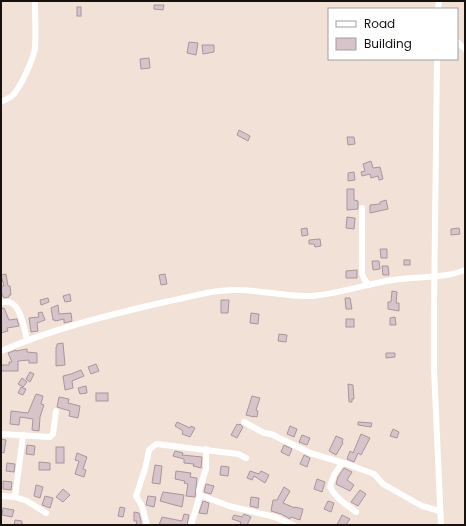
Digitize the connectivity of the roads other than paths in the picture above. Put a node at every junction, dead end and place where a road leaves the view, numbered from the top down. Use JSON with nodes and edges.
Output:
{"nodes":[{"id":1,"x":35,"y":1,"type":"edge"},
{"id":2,"x":437,"y":60,"type":"edge"},
{"id":3,"x":1,"y":102,"type":"edge"},
{"id":4,"x":362,"y":208,"type":"dead end"},
{"id":5,"x":465,"y":270,"type":"edge"},
{"id":6,"x":435,"y":277,"type":"junction"},
{"id":7,"x":369,"y":285,"type":"junction"},
{"id":8,"x":1,"y":303,"type":"edge"},
{"id":9,"x":27,"y":340,"type":"junction"},
{"id":10,"x":1,"y":351,"type":"edge"},
{"id":11,"x":56,"y":412,"type":"dead end"},
{"id":12,"x":244,"y":422,"type":"dead end"},
{"id":13,"x":1,"y":434,"type":"edge"},
{"id":14,"x":23,"y":435,"type":"junction"},
{"id":15,"x":206,"y":450,"type":"junction"},
{"id":16,"x":246,"y":458,"type":"dead end"},
{"id":17,"x":342,"y":463,"type":"junction"},
{"id":18,"x":200,"y":495,"type":"junction"},
{"id":19,"x":1,"y":496,"type":"edge"},
{"id":20,"x":15,"y":497,"type":"junction"},
{"id":21,"x":440,"y":510,"type":"junction"},
{"id":22,"x":356,"y":512,"type":"dead end"},
{"id":23,"x":46,"y":513,"type":"dead end"},
{"id":24,"x":147,"y":525,"type":"edge"},
{"id":25,"x":192,"y":525,"type":"edge"},
{"id":26,"x":293,"y":525,"type":"edge"},
{"id":27,"x":441,"y":525,"type":"edge"}],
"edges":[{"from":1,"to":3,"type":"street"},
{"from":2,"to":6,"type":"street"},
{"from":4,"to":7,"type":"street"},
{"from":5,"to":6,"type":"street"},
{"from":6,"to":7,"type":"street"},
{"from":6,"to":21,"type":"street"},
{"from":7,"to":9,"type":"street"},
{"from":8,"to":9,"type":"street"},
{"from":9,"to":10,"type":"street"},
{"from":11,"to":14,"type":"street"},
{"from":12,"to":17,"type":"street"},
{"from":13,"to":14,"type":"street"},
{"from":14,"to":20,"type":"street"},
{"from":15,"to":16,"type":"street"},
{"from":15,"to":18,"type":"street"},
{"from":15,"to":24,"type":"street"},
{"from":17,"to":21,"type":"street"},
{"from":17,"to":22,"type":"street"},
{"from":18,"to":25,"type":"street"},
{"from":18,"to":26,"type":"street"},
{"from":19,"to":20,"type":"street"},
{"from":20,"to":23,"type":"street"},
{"from":21,"to":27,"type":"street"}]}
